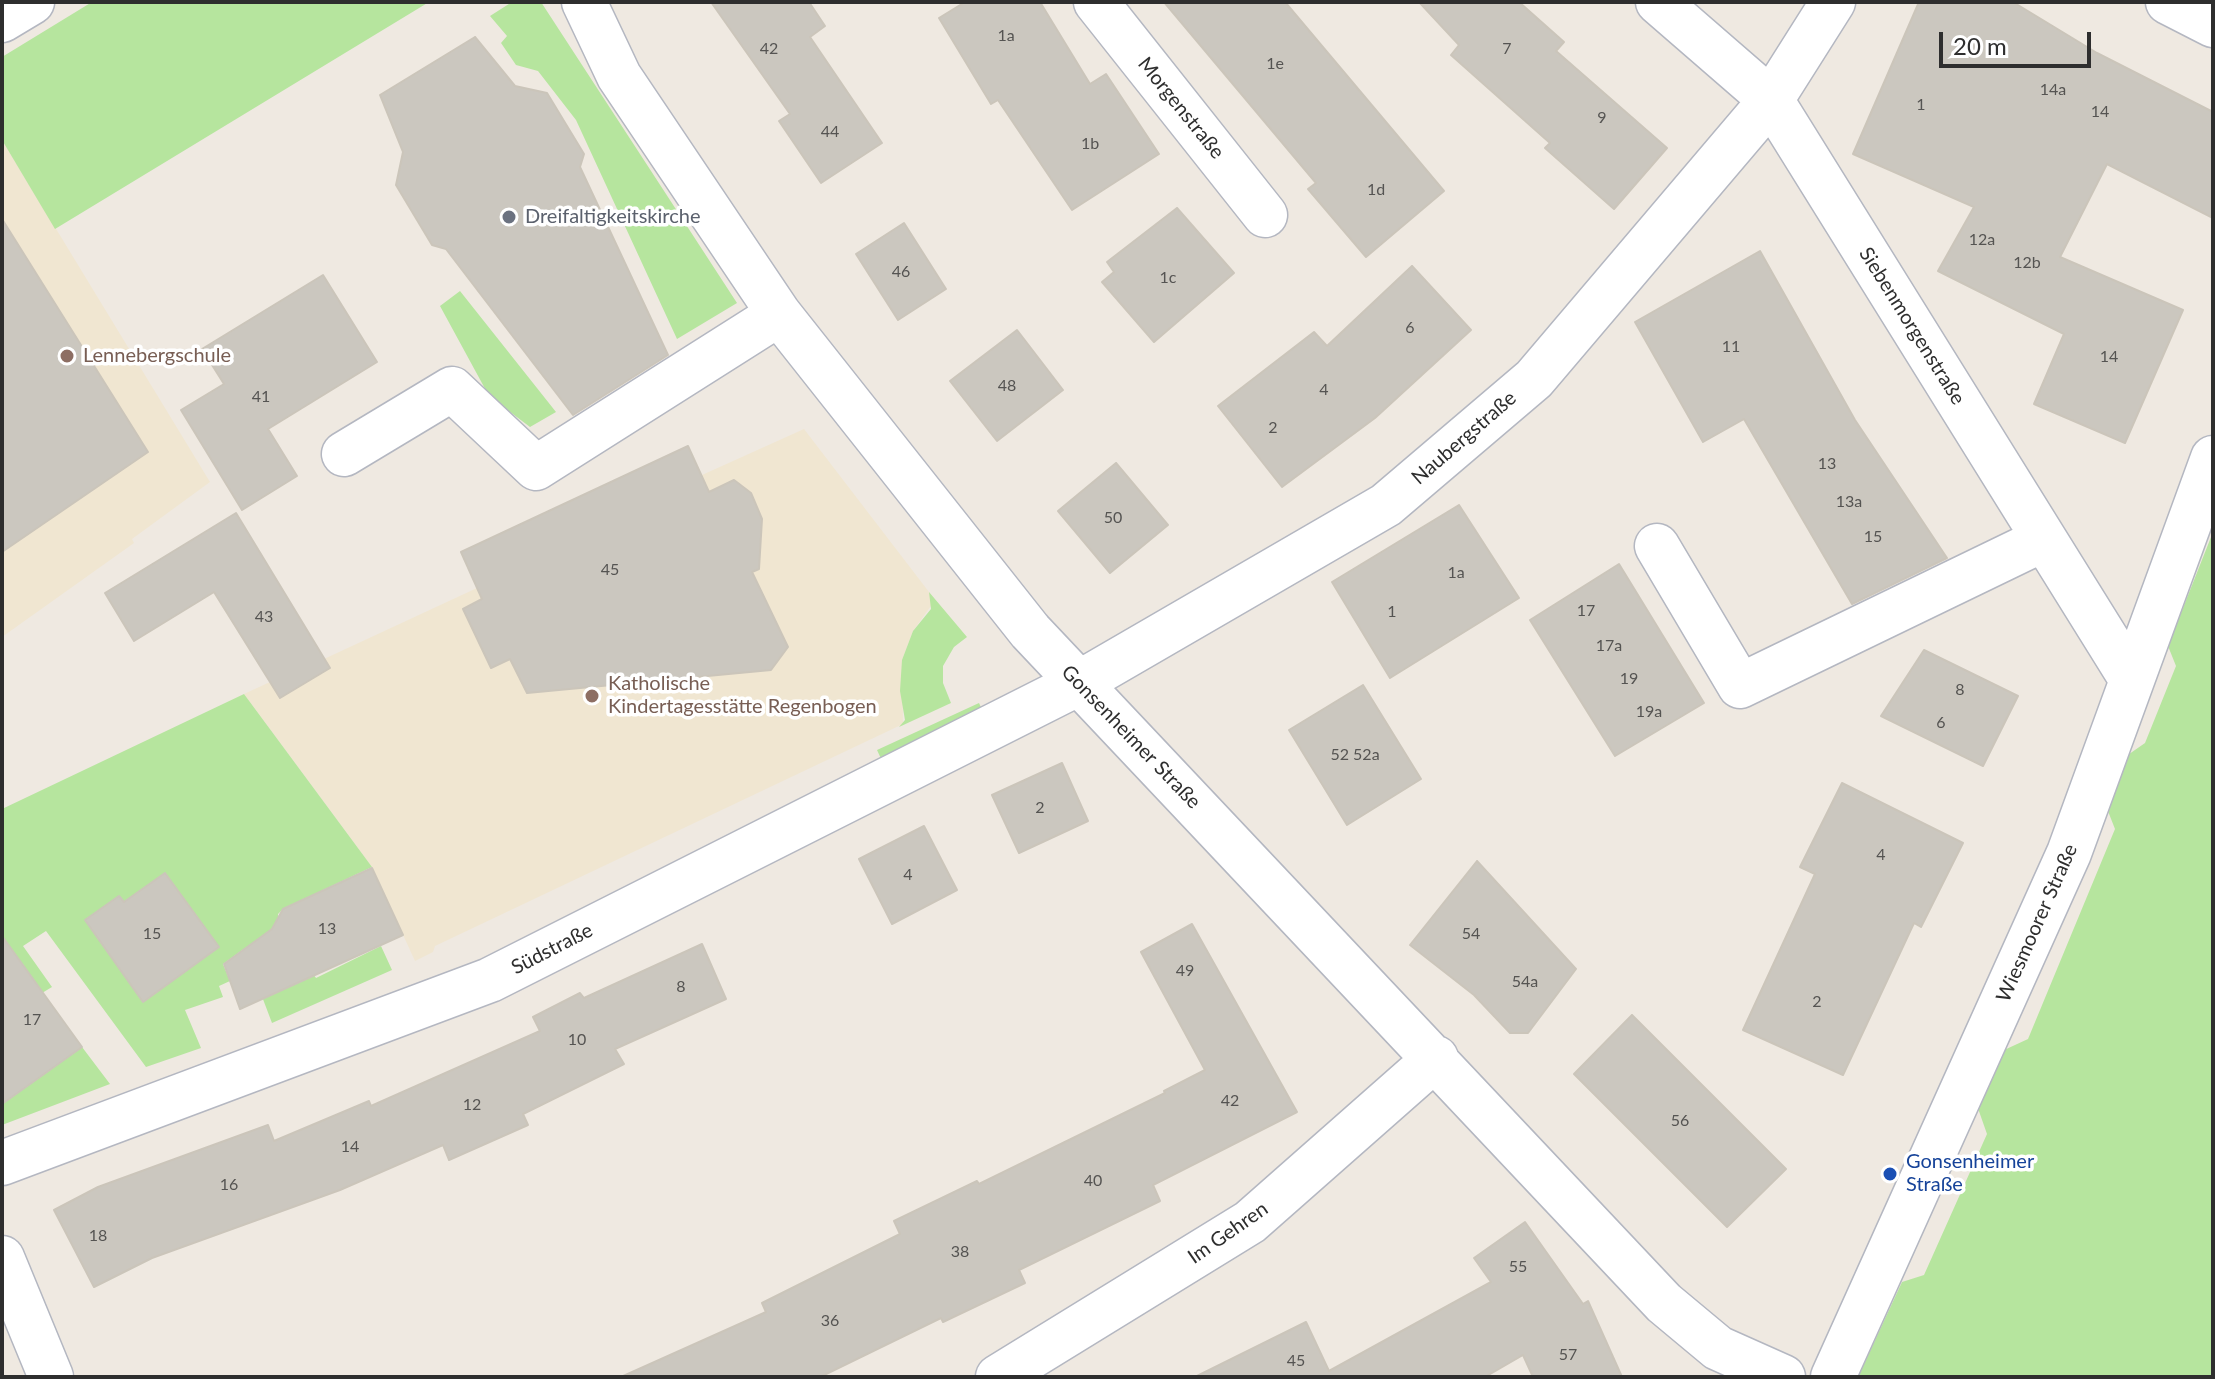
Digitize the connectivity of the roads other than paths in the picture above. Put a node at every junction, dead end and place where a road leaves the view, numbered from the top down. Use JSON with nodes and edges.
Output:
{"nodes":[{"id":1,"x":32,"y":2,"type":"edge"},
{"id":2,"x":584,"y":2,"type":"edge"},
{"id":3,"x":1096,"y":2,"type":"edge"},
{"id":4,"x":1658,"y":2,"type":"edge"},
{"id":5,"x":1833,"y":2,"type":"edge"},
{"id":6,"x":2168,"y":2,"type":"edge"},
{"id":7,"x":2,"y":20,"type":"edge"},
{"id":8,"x":2213,"y":25,"type":"edge"},
{"id":9,"x":1771,"y":100,"type":"junction"},
{"id":10,"x":1265,"y":215,"type":"dead end"},
{"id":11,"x":779,"y":314,"type":"junction"},
{"id":12,"x":344,"y":454,"type":"dead end"},
{"id":13,"x":2213,"y":458,"type":"edge"},
{"id":14,"x":2044,"y":539,"type":"junction"},
{"id":15,"x":1657,"y":546,"type":"dead end"},
{"id":16,"x":2132,"y":680,"type":"junction"},
{"id":17,"x":1079,"y":683,"type":"junction"},
{"id":18,"x":1436,"y":1058,"type":"junction"},
{"id":19,"x":2,"y":1163,"type":"edge"},
{"id":20,"x":2,"y":1258,"type":"edge"},
{"id":21,"x":51,"y":1377,"type":"edge"},
{"id":22,"x":998,"y":1377,"type":"edge"},
{"id":23,"x":1783,"y":1377,"type":"edge"},
{"id":24,"x":1833,"y":1377,"type":"edge"}],
"edges":[{"from":1,"to":7,"type":"street"},
{"from":2,"to":11,"type":"street","name":"Gonsenheimer Straße"},
{"from":3,"to":10,"type":"street","name":"Morgenstraße"},
{"from":4,"to":9,"type":"street","name":"Siebenmorgenstraße"},
{"from":5,"to":9,"type":"street","name":"Naubergstraße"},
{"from":6,"to":8,"type":"street"},
{"from":9,"to":14,"type":"street","name":"Siebenmorgenstraße"},
{"from":9,"to":17,"type":"street","name":"Naubergstraße"},
{"from":11,"to":12,"type":"street"},
{"from":11,"to":17,"type":"street","name":"Gonsenheimer Straße"},
{"from":13,"to":16,"type":"street","name":"Wiesmoorer Straße"},
{"from":14,"to":15,"type":"street"},
{"from":14,"to":16,"type":"street","name":"Siebenmorgenstraße"},
{"from":16,"to":24,"type":"street","name":"Wiesmoorer Straße"},
{"from":17,"to":18,"type":"street","name":"Gonsenheimer Straße"},
{"from":17,"to":19,"type":"street","name":"Südstraße"},
{"from":18,"to":22,"type":"street","name":"Im Gehren"},
{"from":18,"to":23,"type":"street","name":"Gonsenheimer Straße"},
{"from":20,"to":21,"type":"street"}]}
